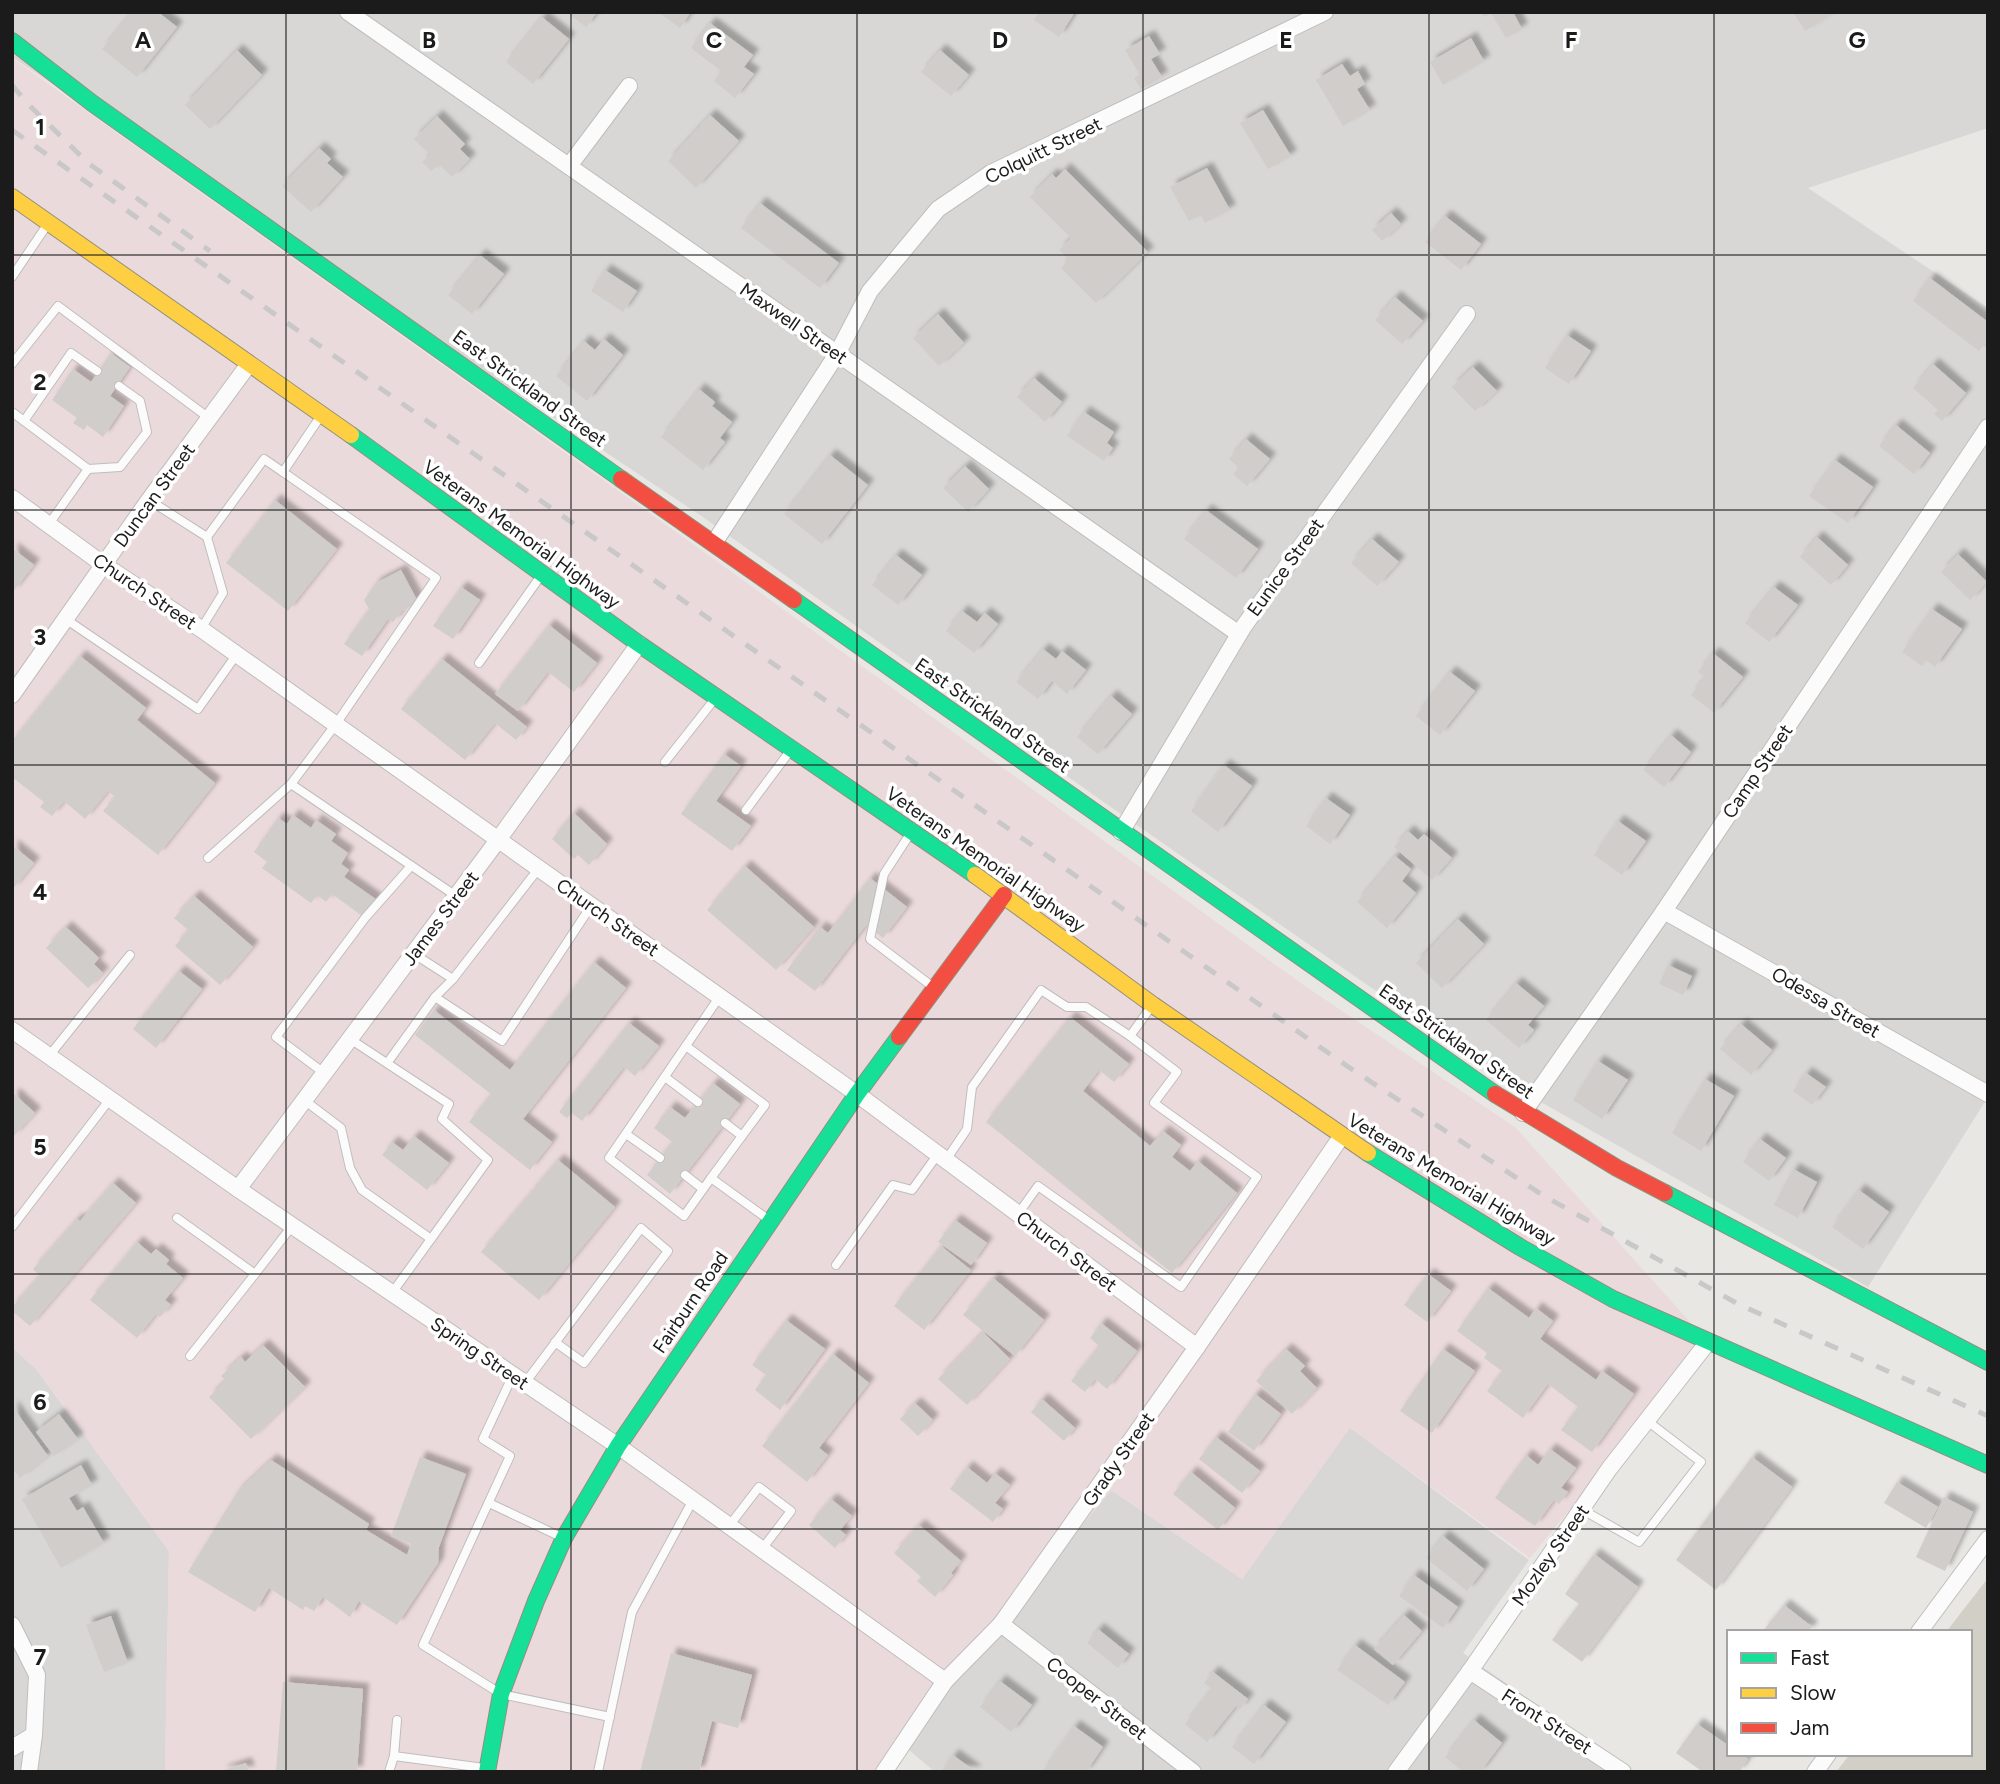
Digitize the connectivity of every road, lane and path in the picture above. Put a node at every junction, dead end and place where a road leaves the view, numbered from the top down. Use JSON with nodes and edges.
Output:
{"nodes":[{"id":1,"x":348,"y":12,"type":"edge"},
{"id":2,"x":1325,"y":12,"type":"edge"},
{"id":3,"x":12,"y":41,"type":"edge"},
{"id":4,"x":628,"y":86,"type":"dead end"},
{"id":5,"x":569,"y":166,"type":"junction"},
{"id":6,"x":12,"y":197,"type":"edge"},
{"id":7,"x":48,"y":223,"type":"junction"},
{"id":8,"x":12,"y":277,"type":"edge"},
{"id":9,"x":1466,"y":314,"type":"dead end"},
{"id":10,"x":837,"y":354,"type":"junction"},
{"id":11,"x":249,"y":363,"type":"junction"},
{"id":12,"x":12,"y":364,"type":"edge"},
{"id":13,"x":97,"y":371,"type":"dead end"},
{"id":14,"x":119,"y":386,"type":"dead end"},
{"id":15,"x":12,"y":412,"type":"edge"},
{"id":16,"x":322,"y":414,"type":"junction"},
{"id":17,"x":209,"y":418,"type":"junction"},
{"id":18,"x":24,"y":421,"type":"junction"},
{"id":19,"x":1988,"y":427,"type":"edge"},
{"id":20,"x":88,"y":469,"type":"junction"},
{"id":21,"x":283,"y":472,"type":"junction"},
{"id":22,"x":12,"y":498,"type":"edge"},
{"id":23,"x":149,"y":500,"type":"junction"},
{"id":24,"x":49,"y":524,"type":"junction"},
{"id":25,"x":207,"y":537,"type":"junction"},
{"id":26,"x":714,"y":542,"type":"junction"},
{"id":27,"x":104,"y":565,"type":"junction"},
{"id":28,"x":542,"y":574,"type":"junction"},
{"id":29,"x":67,"y":620,"type":"junction"},
{"id":30,"x":201,"y":629,"type":"junction"},
{"id":31,"x":1239,"y":634,"type":"junction"},
{"id":32,"x":639,"y":644,"type":"junction"},
{"id":33,"x":237,"y":654,"type":"junction"},
{"id":34,"x":479,"y":663,"type":"dead end"},
{"id":35,"x":12,"y":695,"type":"edge"},
{"id":36,"x":716,"y":697,"type":"junction"},
{"id":37,"x":335,"y":724,"type":"junction"},
{"id":38,"x":792,"y":749,"type":"junction"},
{"id":39,"x":665,"y":762,"type":"dead end"},
{"id":40,"x":291,"y":784,"type":"junction"},
{"id":41,"x":746,"y":810,"type":"dead end"},
{"id":42,"x":912,"y":831,"type":"junction"},
{"id":43,"x":1121,"y":832,"type":"junction"},
{"id":44,"x":498,"y":840,"type":"junction"},
{"id":45,"x":208,"y":858,"type":"dead end"},
{"id":46,"x":411,"y":866,"type":"junction"},
{"id":47,"x":539,"y":868,"type":"junction"},
{"id":48,"x":1004,"y":895,"type":"junction"},
{"id":49,"x":456,"y":896,"type":"junction"},
{"id":50,"x":591,"y":906,"type":"junction"},
{"id":51,"x":1664,"y":911,"type":"junction"},
{"id":52,"x":414,"y":954,"type":"junction"},
{"id":53,"x":130,"y":955,"type":"dead end"},
{"id":54,"x":453,"y":979,"type":"junction"},
{"id":55,"x":936,"y":988,"type":"junction"},
{"id":56,"x":720,"y":996,"type":"junction"},
{"id":57,"x":435,"y":997,"type":"junction"},
{"id":58,"x":1153,"y":1005,"type":"junction"},
{"id":59,"x":12,"y":1030,"type":"edge"},
{"id":60,"x":1130,"y":1036,"type":"junction"},
{"id":61,"x":350,"y":1039,"type":"junction"},
{"id":62,"x":686,"y":1046,"type":"junction"},
{"id":63,"x":49,"y":1056,"type":"junction"},
{"id":64,"x":388,"y":1062,"type":"junction"},
{"id":65,"x":324,"y":1073,"type":"junction"},
{"id":66,"x":666,"y":1077,"type":"junction"},
{"id":67,"x":857,"y":1094,"type":"junction"},
{"id":68,"x":1988,"y":1094,"type":"edge"},
{"id":69,"x":110,"y":1099,"type":"junction"},
{"id":70,"x":304,"y":1100,"type":"junction"},
{"id":71,"x":698,"y":1102,"type":"dead end"},
{"id":72,"x":1523,"y":1113,"type":"junction"},
{"id":73,"x":725,"y":1123,"type":"dead end"},
{"id":74,"x":626,"y":1134,"type":"junction"},
{"id":75,"x":742,"y":1136,"type":"junction"},
{"id":76,"x":1341,"y":1137,"type":"junction"},
{"id":77,"x":942,"y":1157,"type":"junction"},
{"id":78,"x":660,"y":1158,"type":"dead end"},
{"id":79,"x":685,"y":1175,"type":"dead end"},
{"id":80,"x":711,"y":1178,"type":"junction"},
{"id":81,"x":238,"y":1189,"type":"junction"},
{"id":82,"x":703,"y":1189,"type":"junction"},
{"id":83,"x":1017,"y":1214,"type":"junction"},
{"id":84,"x":177,"y":1218,"type":"dead end"},
{"id":85,"x":771,"y":1221,"type":"junction"},
{"id":86,"x":292,"y":1226,"type":"junction"},
{"id":87,"x":12,"y":1227,"type":"edge"},
{"id":88,"x":431,"y":1239,"type":"junction"},
{"id":89,"x":836,"y":1265,"type":"dead end"},
{"id":90,"x":255,"y":1274,"type":"junction"},
{"id":91,"x":392,"y":1293,"type":"junction"},
{"id":92,"x":555,"y":1342,"type":"junction"},
{"id":93,"x":1709,"y":1342,"type":"junction"},
{"id":94,"x":1197,"y":1347,"type":"junction"},
{"id":95,"x":190,"y":1356,"type":"dead end"},
{"id":96,"x":1988,"y":1362,"type":"edge"},
{"id":97,"x":519,"y":1379,"type":"junction"},
{"id":98,"x":1646,"y":1420,"type":"junction"},
{"id":99,"x":618,"y":1446,"type":"junction"},
{"id":100,"x":1988,"y":1465,"type":"edge"},
{"id":101,"x":693,"y":1500,"type":"junction"},
{"id":102,"x":489,"y":1503,"type":"junction"},
{"id":103,"x":1581,"y":1509,"type":"junction"},
{"id":104,"x":729,"y":1525,"type":"junction"},
{"id":105,"x":564,"y":1538,"type":"junction"},
{"id":106,"x":1988,"y":1539,"type":"edge"},
{"id":107,"x":762,"y":1549,"type":"junction"},
{"id":108,"x":1001,"y":1624,"type":"junction"},
{"id":109,"x":12,"y":1625,"type":"edge"},
{"id":110,"x":1920,"y":1630,"type":"edge"},
{"id":111,"x":1470,"y":1671,"type":"junction"},
{"id":112,"x":945,"y":1681,"type":"junction"},
{"id":113,"x":501,"y":1694,"type":"junction"},
{"id":114,"x":610,"y":1717,"type":"junction"},
{"id":115,"x":397,"y":1720,"type":"dead end"},
{"id":116,"x":34,"y":1735,"type":"junction"},
{"id":117,"x":12,"y":1748,"type":"edge"},
{"id":118,"x":394,"y":1756,"type":"junction"},
{"id":119,"x":1827,"y":1756,"type":"edge"},
{"id":120,"x":487,"y":1770,"type":"edge"},
{"id":121,"x":29,"y":1772,"type":"edge"},
{"id":122,"x":389,"y":1772,"type":"edge"},
{"id":123,"x":598,"y":1772,"type":"edge"},
{"id":124,"x":884,"y":1772,"type":"edge"},
{"id":125,"x":1193,"y":1772,"type":"edge"},
{"id":126,"x":1396,"y":1772,"type":"edge"},
{"id":127,"x":1623,"y":1772,"type":"edge"},
{"id":128,"x":1815,"y":1772,"type":"edge"}],
"edges":[{"from":1,"to":5,"type":"street","name":"Maxwell Street"},
{"from":2,"to":10,"type":"street","name":"Colquitt Street"},
{"from":3,"to":26,"type":"main road","name":"East Strickland Street"},
{"from":4,"to":5,"type":"street"},
{"from":5,"to":10,"type":"street","name":"Maxwell Street"},
{"from":6,"to":7,"type":"main road","name":"Veterans Memorial Highway"},
{"from":7,"to":8,"type":"lane"},
{"from":7,"to":11,"type":"main road","name":"Veterans Memorial Highway"},
{"from":9,"to":31,"type":"street","name":"Eunice Street"},
{"from":10,"to":26,"type":"street","name":"Colquitt Street"},
{"from":10,"to":31,"type":"street","name":"Maxwell Street"},
{"from":11,"to":16,"type":"main road","name":"Veterans Memorial Highway"},
{"from":11,"to":17,"type":"street","name":"Duncan Street"},
{"from":12,"to":17,"type":"lane"},
{"from":13,"to":18,"type":"lane"},
{"from":14,"to":20,"type":"lane"},
{"from":15,"to":18,"type":"lane"},
{"from":16,"to":21,"type":"lane"},
{"from":16,"to":28,"type":"main road","name":"Veterans Memorial Highway"},
{"from":17,"to":23,"type":"street","name":"Duncan Street"},
{"from":18,"to":20,"type":"lane"},
{"from":19,"to":51,"type":"street","name":"Camp Street"},
{"from":20,"to":24,"type":"lane"},
{"from":21,"to":25,"type":"lane"},
{"from":21,"to":37,"type":"lane"},
{"from":22,"to":24,"type":"street","name":"Church Street"},
{"from":23,"to":25,"type":"lane"},
{"from":23,"to":27,"type":"street","name":"Duncan Street"},
{"from":24,"to":27,"type":"street","name":"Church Street"},
{"from":25,"to":30,"type":"lane"},
{"from":26,"to":43,"type":"main road","name":"East Strickland Street"},
{"from":27,"to":29,"type":"street","name":"Duncan Street"},
{"from":27,"to":30,"type":"street","name":"Church Street"},
{"from":28,"to":32,"type":"main road","name":"Veterans Memorial Highway"},
{"from":28,"to":34,"type":"lane"},
{"from":29,"to":33,"type":"lane"},
{"from":29,"to":35,"type":"street","name":"Duncan Street"},
{"from":30,"to":33,"type":"street","name":"Church Street"},
{"from":31,"to":43,"type":"street","name":"Eunice Street"},
{"from":32,"to":36,"type":"main road","name":"Veterans Memorial Highway"},
{"from":32,"to":44,"type":"street","name":"James Street"},
{"from":33,"to":37,"type":"street","name":"Church Street"},
{"from":36,"to":38,"type":"main road","name":"Veterans Memorial Highway"},
{"from":36,"to":39,"type":"lane"},
{"from":37,"to":40,"type":"lane"},
{"from":37,"to":44,"type":"street","name":"Church Street"},
{"from":38,"to":41,"type":"lane"},
{"from":38,"to":42,"type":"main road","name":"Veterans Memorial Highway"},
{"from":40,"to":45,"type":"lane"},
{"from":40,"to":46,"type":"lane"},
{"from":42,"to":48,"type":"main road","name":"Veterans Memorial Highway"},
{"from":42,"to":55,"type":"lane"},
{"from":43,"to":72,"type":"main road","name":"East Strickland Street"},
{"from":44,"to":47,"type":"street","name":"Church Street"},
{"from":44,"to":49,"type":"street","name":"James Street"},
{"from":46,"to":49,"type":"lane"},
{"from":46,"to":65,"type":"lane"},
{"from":47,"to":50,"type":"street","name":"Church Street"},
{"from":47,"to":54,"type":"lane"},
{"from":48,"to":55,"type":"main road","name":"Fairburn Road"},
{"from":48,"to":58,"type":"main road","name":"Veterans Memorial Highway"},
{"from":49,"to":52,"type":"street","name":"James Street"},
{"from":50,"to":56,"type":"street","name":"Church Street"},
{"from":50,"to":57,"type":"lane"},
{"from":51,"to":68,"type":"street","name":"Odessa Street"},
{"from":51,"to":72,"type":"street","name":"Camp Street"},
{"from":52,"to":54,"type":"lane"},
{"from":52,"to":61,"type":"street","name":"James Street"},
{"from":53,"to":63,"type":"lane"},
{"from":54,"to":57,"type":"lane"},
{"from":55,"to":67,"type":"main road","name":"Fairburn Road"},
{"from":56,"to":62,"type":"lane"},
{"from":56,"to":67,"type":"street","name":"Church Street"},
{"from":57,"to":64,"type":"lane"},
{"from":58,"to":60,"type":"lane"},
{"from":58,"to":76,"type":"main road","name":"Veterans Memorial Highway"},
{"from":59,"to":63,"type":"street","name":"Spring Street"},
{"from":60,"to":77,"type":"lane"},
{"from":60,"to":83,"type":"lane"},
{"from":61,"to":64,"type":"lane"},
{"from":61,"to":65,"type":"street","name":"James Street"},
{"from":62,"to":66,"type":"lane"},
{"from":62,"to":75,"type":"lane"},
{"from":63,"to":69,"type":"street","name":"Spring Street"},
{"from":64,"to":88,"type":"lane"},
{"from":65,"to":70,"type":"street","name":"James Street"},
{"from":66,"to":71,"type":"lane"},
{"from":66,"to":74,"type":"lane"},
{"from":67,"to":77,"type":"street","name":"Church Street"},
{"from":67,"to":85,"type":"main road","name":"Fairburn Road"},
{"from":69,"to":81,"type":"street","name":"Spring Street"},
{"from":69,"to":87,"type":"lane"},
{"from":70,"to":81,"type":"street","name":"James Street"},
{"from":70,"to":88,"type":"lane"},
{"from":72,"to":96,"type":"main road","name":"East Strickland Street"},
{"from":73,"to":75,"type":"lane"},
{"from":74,"to":78,"type":"lane"},
{"from":74,"to":82,"type":"lane"},
{"from":75,"to":80,"type":"lane"},
{"from":76,"to":93,"type":"main road","name":"Veterans Memorial Highway"},
{"from":76,"to":94,"type":"street","name":"Grady Street"},
{"from":77,"to":83,"type":"street","name":"Church Street"},
{"from":77,"to":89,"type":"lane"},
{"from":79,"to":82,"type":"lane"},
{"from":80,"to":82,"type":"lane"},
{"from":80,"to":85,"type":"lane"},
{"from":81,"to":86,"type":"street","name":"Spring Street"},
{"from":83,"to":94,"type":"street","name":"Church Street"},
{"from":84,"to":90,"type":"lane"},
{"from":85,"to":99,"type":"main road","name":"Fairburn Road"},
{"from":86,"to":90,"type":"lane"},
{"from":86,"to":91,"type":"street","name":"Spring Street"},
{"from":88,"to":91,"type":"lane"},
{"from":90,"to":95,"type":"lane"},
{"from":91,"to":97,"type":"street","name":"Spring Street"},
{"from":92,"to":92,"type":"lane"},
{"from":92,"to":97,"type":"lane"},
{"from":93,"to":98,"type":"street","name":"Mozley Street"},
{"from":93,"to":100,"type":"main road","name":"Veterans Memorial Highway"},
{"from":94,"to":108,"type":"street","name":"Grady Street"},
{"from":97,"to":99,"type":"street","name":"Spring Street"},
{"from":97,"to":102,"type":"lane"},
{"from":98,"to":103,"type":"street","name":"Mozley Street"},
{"from":98,"to":103,"type":"lane"},
{"from":99,"to":101,"type":"street","name":"Spring Street"},
{"from":99,"to":105,"type":"main road","name":"Fairburn Road"},
{"from":101,"to":104,"type":"street","name":"Spring Street"},
{"from":101,"to":114,"type":"lane"},
{"from":102,"to":105,"type":"lane"},
{"from":102,"to":113,"type":"lane"},
{"from":103,"to":111,"type":"street","name":"Mozley Street"},
{"from":104,"to":107,"type":"street","name":"Spring Street"},
{"from":104,"to":107,"type":"lane"},
{"from":105,"to":113,"type":"main road","name":"Fairburn Road"},
{"from":106,"to":110,"type":"street"},
{"from":107,"to":112,"type":"street","name":"Spring Street"},
{"from":108,"to":112,"type":"street","name":"Grady Street"},
{"from":108,"to":125,"type":"street","name":"Cooper Street"},
{"from":109,"to":116,"type":"street"},
{"from":111,"to":126,"type":"street","name":"Mozley Street"},
{"from":111,"to":127,"type":"street","name":"Front Street"},
{"from":112,"to":124,"type":"street","name":"Grady Street"},
{"from":113,"to":114,"type":"lane"},
{"from":113,"to":120,"type":"main road","name":"Fairburn Road"},
{"from":114,"to":123,"type":"lane"},
{"from":115,"to":118,"type":"lane"},
{"from":116,"to":117,"type":"street"},
{"from":116,"to":121,"type":"street"},
{"from":118,"to":120,"type":"lane"},
{"from":118,"to":122,"type":"lane"},
{"from":119,"to":128,"type":"street"}]}
